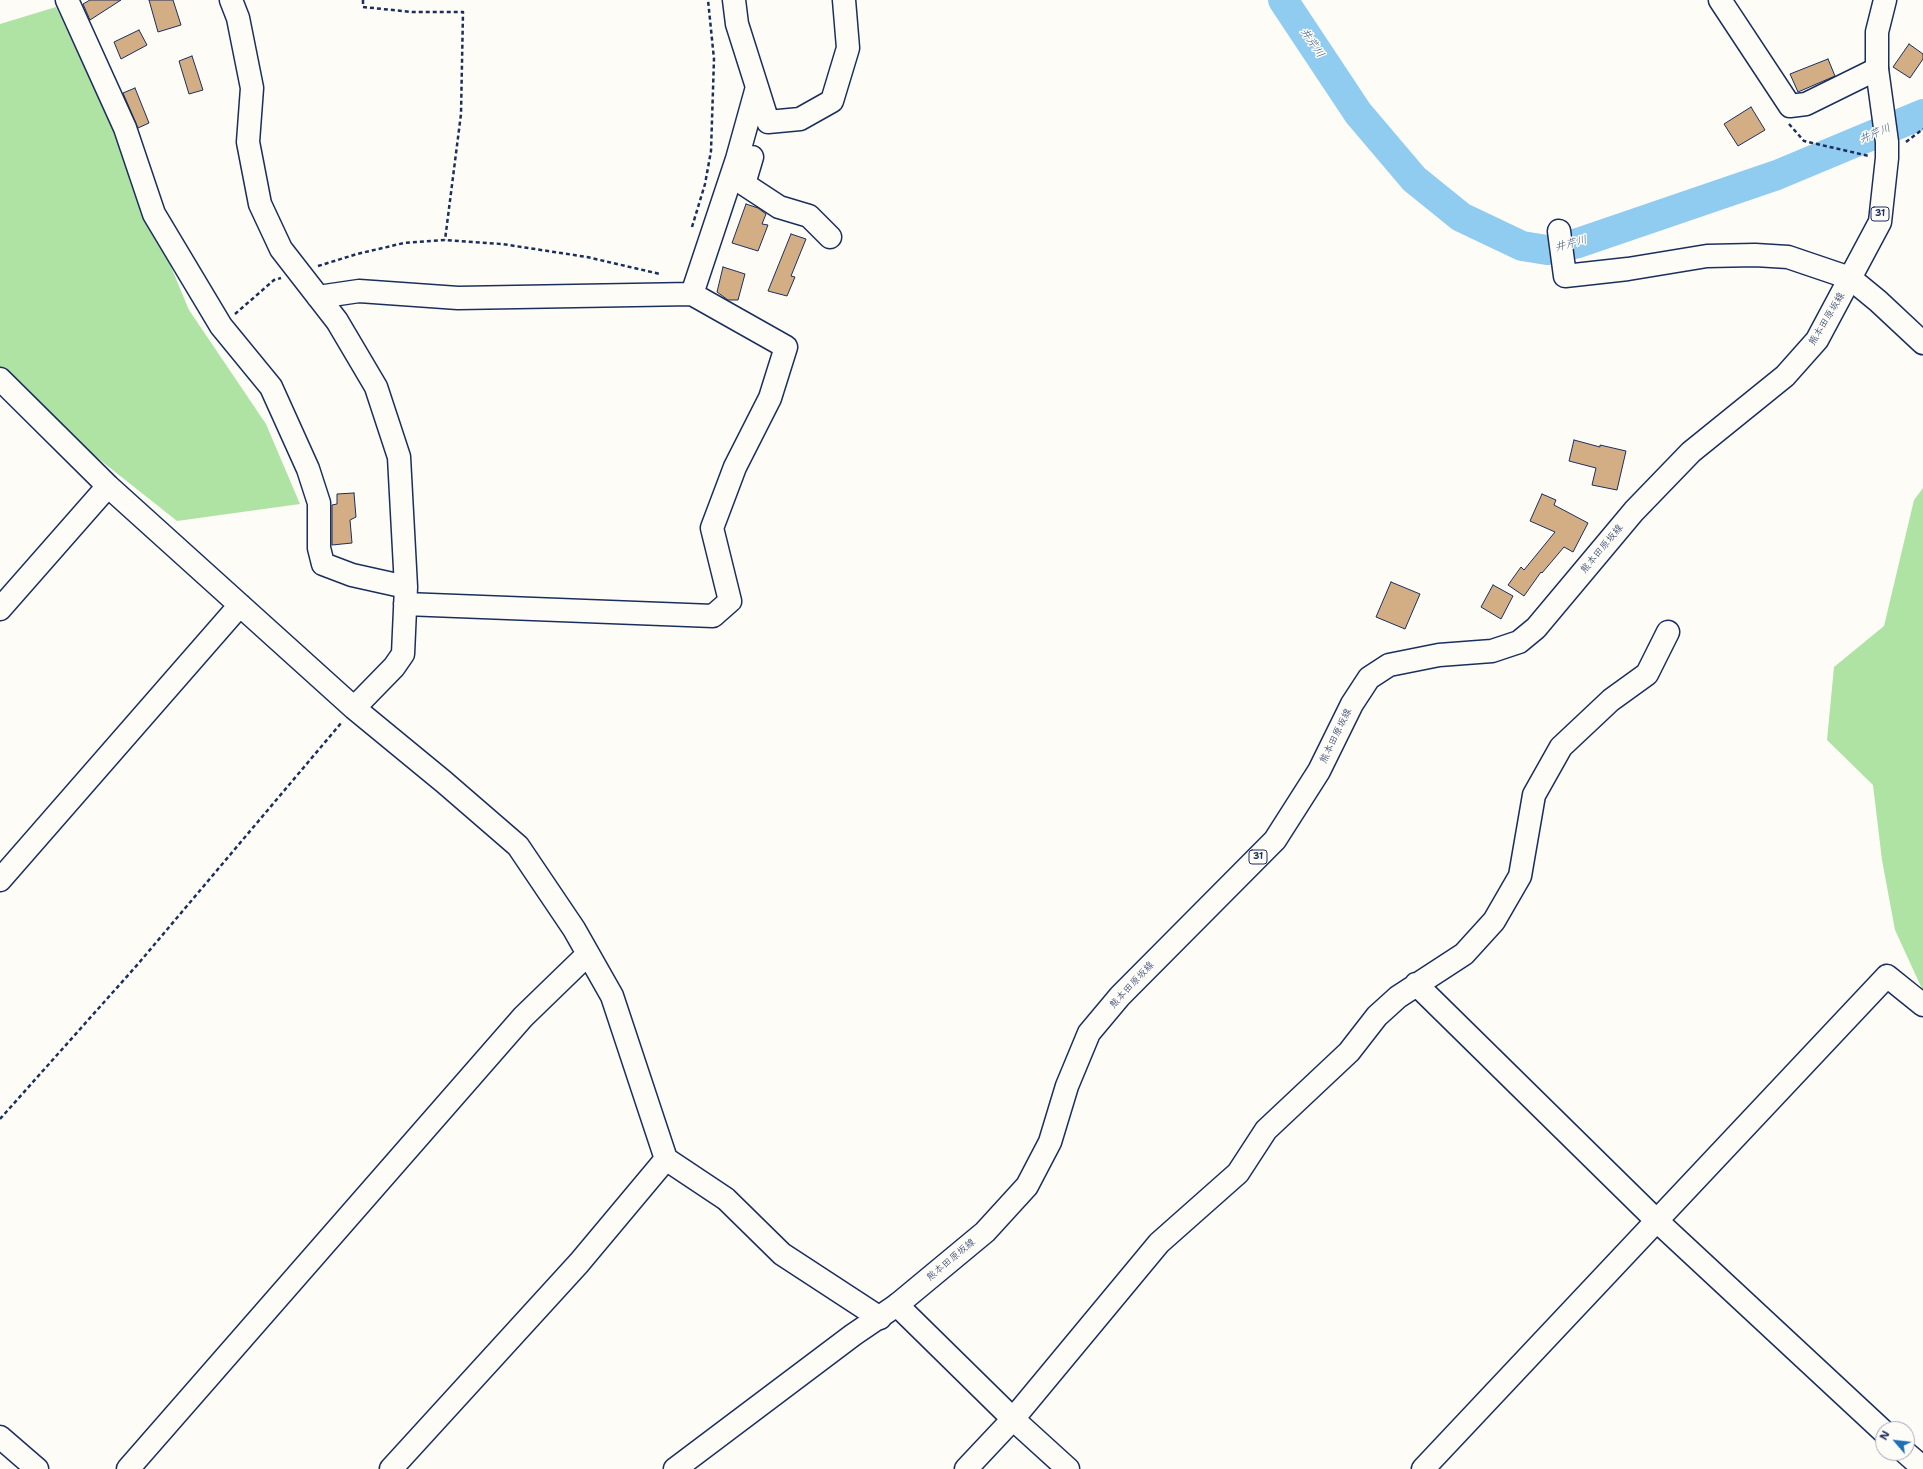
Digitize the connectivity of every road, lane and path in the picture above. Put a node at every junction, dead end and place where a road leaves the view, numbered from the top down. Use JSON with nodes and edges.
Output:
{"nodes":[{"id":1,"x":67,"y":0,"type":"edge"},
{"id":2,"x":231,"y":0,"type":"edge"},
{"id":3,"x":363,"y":0,"type":"edge"},
{"id":4,"x":708,"y":0,"type":"edge"},
{"id":5,"x":734,"y":0,"type":"edge"},
{"id":6,"x":844,"y":0,"type":"edge"},
{"id":7,"x":1720,"y":0,"type":"edge"},
{"id":8,"x":1885,"y":0,"type":"edge"},
{"id":9,"x":1877,"y":70,"type":"junction"},
{"id":10,"x":757,"y":87,"type":"junction"},
{"id":11,"x":1804,"y":141,"type":"dead end"},
{"id":12,"x":1868,"y":156,"type":"dead end"},
{"id":13,"x":1559,"y":231,"type":"dead end"},
{"id":14,"x":691,"y":232,"type":"dead end"},
{"id":15,"x":830,"y":237,"type":"dead end"},
{"id":16,"x":445,"y":240,"type":"junction"},
{"id":17,"x":312,"y":268,"type":"dead end"},
{"id":18,"x":660,"y":274,"type":"dead end"},
{"id":19,"x":282,"y":278,"type":"dead end"},
{"id":20,"x":1850,"y":278,"type":"junction"},
{"id":21,"x":692,"y":294,"type":"junction"},
{"id":22,"x":318,"y":297,"type":"junction"},
{"id":23,"x":221,"y":326,"type":"junction"},
{"id":24,"x":1923,"y":343,"type":"edge"},
{"id":25,"x":0,"y":379,"type":"edge"},
{"id":26,"x":108,"y":486,"type":"junction"},
{"id":27,"x":405,"y":595,"type":"junction"},
{"id":28,"x":240,"y":605,"type":"junction"},
{"id":29,"x":0,"y":609,"type":"edge"},
{"id":30,"x":1668,"y":632,"type":"dead end"},
{"id":31,"x":354,"y":708,"type":"junction"},
{"id":32,"x":0,"y":880,"type":"edge"},
{"id":33,"x":588,"y":954,"type":"junction"},
{"id":34,"x":1416,"y":984,"type":"junction"},
{"id":35,"x":1923,"y":1005,"type":"edge"},
{"id":36,"x":0,"y":1118,"type":"edge"},
{"id":37,"x":666,"y":1159,"type":"junction"},
{"id":38,"x":1656,"y":1220,"type":"junction"},
{"id":39,"x":897,"y":1305,"type":"junction"},
{"id":40,"x":880,"y":1318,"type":"junction"},
{"id":41,"x":1013,"y":1419,"type":"junction"},
{"id":42,"x":1875,"y":1424,"type":"edge"},
{"id":43,"x":0,"y":1437,"type":"edge"},
{"id":44,"x":37,"y":1469,"type":"edge"},
{"id":45,"x":128,"y":1469,"type":"edge"},
{"id":46,"x":391,"y":1469,"type":"edge"},
{"id":47,"x":675,"y":1469,"type":"edge"},
{"id":48,"x":966,"y":1469,"type":"edge"},
{"id":49,"x":1068,"y":1469,"type":"edge"},
{"id":50,"x":1423,"y":1469,"type":"edge"}],
"edges":[{"from":1,"to":23,"type":"street"},
{"from":2,"to":22,"type":"street"},
{"from":3,"to":16,"type":"path"},
{"from":4,"to":14,"type":"path"},
{"from":5,"to":10,"type":"street"},
{"from":6,"to":10,"type":"street"},
{"from":7,"to":9,"type":"street"},
{"from":8,"to":9,"type":"street","name":"熊本田原坂線","number":"31"},
{"from":9,"to":20,"type":"street","name":"熊本田原坂線","number":"31"},
{"from":10,"to":15,"type":"street"},
{"from":10,"to":21,"type":"street"},
{"from":11,"to":12,"type":"path"},
{"from":13,"to":20,"type":"street"},
{"from":16,"to":17,"type":"path"},
{"from":16,"to":18,"type":"path"},
{"from":19,"to":23,"type":"path"},
{"from":20,"to":24,"type":"street"},
{"from":20,"to":39,"type":"street","name":"熊本田原坂線","number":"31"},
{"from":21,"to":22,"type":"street"},
{"from":21,"to":27,"type":"street"},
{"from":22,"to":27,"type":"street"},
{"from":23,"to":27,"type":"street"},
{"from":25,"to":26,"type":"street"},
{"from":26,"to":28,"type":"street"},
{"from":26,"to":29,"type":"street"},
{"from":27,"to":31,"type":"street"},
{"from":28,"to":31,"type":"street"},
{"from":28,"to":32,"type":"street"},
{"from":30,"to":34,"type":"street"},
{"from":31,"to":33,"type":"street"},
{"from":31,"to":36,"type":"path"},
{"from":33,"to":37,"type":"street"},
{"from":33,"to":45,"type":"street"},
{"from":34,"to":38,"type":"street"},
{"from":34,"to":41,"type":"street"},
{"from":35,"to":38,"type":"street"},
{"from":37,"to":40,"type":"street"},
{"from":37,"to":46,"type":"street"},
{"from":38,"to":42,"type":"street"},
{"from":38,"to":50,"type":"street"},
{"from":39,"to":40,"type":"street","name":"熊本田原坂線","number":"31"},
{"from":39,"to":41,"type":"street"},
{"from":40,"to":47,"type":"street","name":"熊本田原坂線","number":"31"},
{"from":41,"to":48,"type":"street"},
{"from":41,"to":49,"type":"street"},
{"from":43,"to":44,"type":"street"}]}
